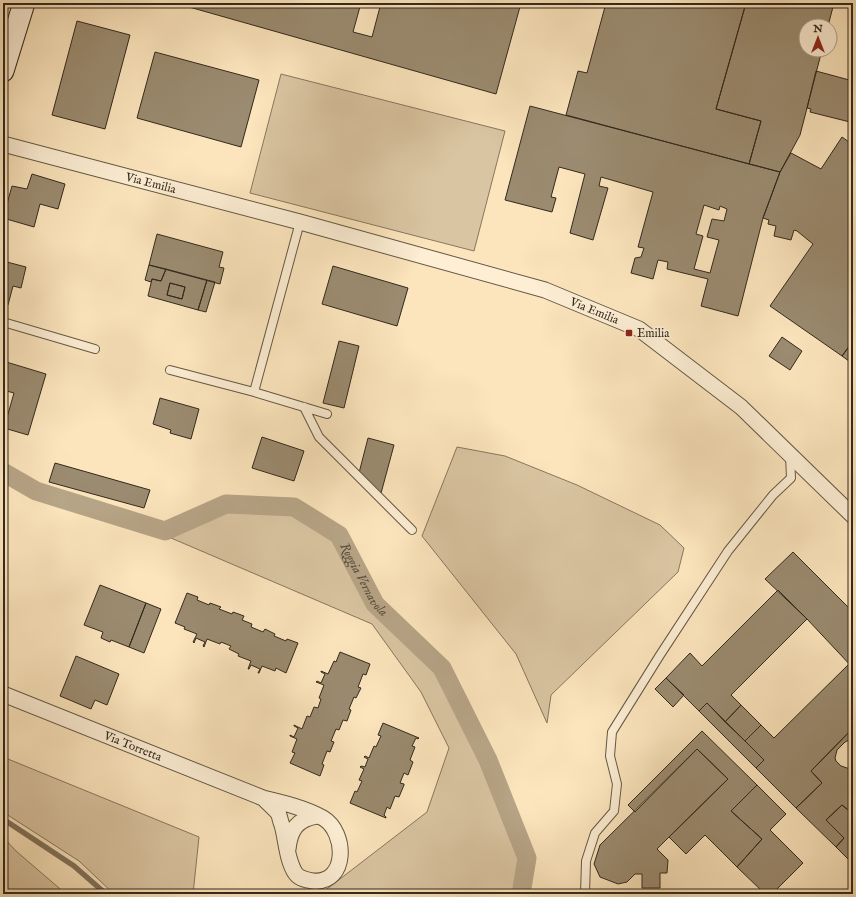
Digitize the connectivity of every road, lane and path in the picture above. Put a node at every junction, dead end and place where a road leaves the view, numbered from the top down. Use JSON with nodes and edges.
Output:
{"nodes":[{"id":1,"x":24,"y":3,"type":"edge"},
{"id":2,"x":3,"y":71,"type":"edge"},
{"id":3,"x":3,"y":144,"type":"edge"},
{"id":4,"x":300,"y":222,"type":"junction"},
{"id":5,"x":3,"y":322,"type":"edge"},
{"id":6,"x":95,"y":349,"type":"dead end"},
{"id":7,"x":170,"y":370,"type":"dead end"},
{"id":8,"x":254,"y":392,"type":"junction"},
{"id":9,"x":304,"y":407,"type":"junction"},
{"id":10,"x":327,"y":414,"type":"dead end"},
{"id":11,"x":790,"y":455,"type":"junction"},
{"id":12,"x":853,"y":516,"type":"edge"},
{"id":13,"x":412,"y":530,"type":"dead end"},
{"id":14,"x":3,"y":694,"type":"edge"},
{"id":15,"x":263,"y":798,"type":"junction"},
{"id":16,"x":317,"y":816,"type":"junction"},
{"id":17,"x":288,"y":851,"type":"junction"},
{"id":18,"x":585,"y":894,"type":"edge"}],
"edges":[{"from":1,"to":2,"type":"street"},
{"from":3,"to":4,"type":"street","name":"Via Emilia"},
{"from":4,"to":8,"type":"lane"},
{"from":4,"to":11,"type":"street","name":"Via Emilia"},
{"from":5,"to":6,"type":"lane"},
{"from":7,"to":8,"type":"lane"},
{"from":8,"to":9,"type":"lane"},
{"from":9,"to":10,"type":"lane"},
{"from":9,"to":13,"type":"lane"},
{"from":11,"to":12,"type":"street","name":"Via Emilia"},
{"from":11,"to":18,"type":"lane"},
{"from":14,"to":15,"type":"street","name":"Via Torretta"},
{"from":15,"to":16,"type":"street","name":"Via Torretta"},
{"from":15,"to":17,"type":"street","name":"Via Torretta"},
{"from":16,"to":17,"type":"street","name":"Via Torretta"},
{"from":16,"to":17,"type":"street","name":"Via Torretta"}]}
